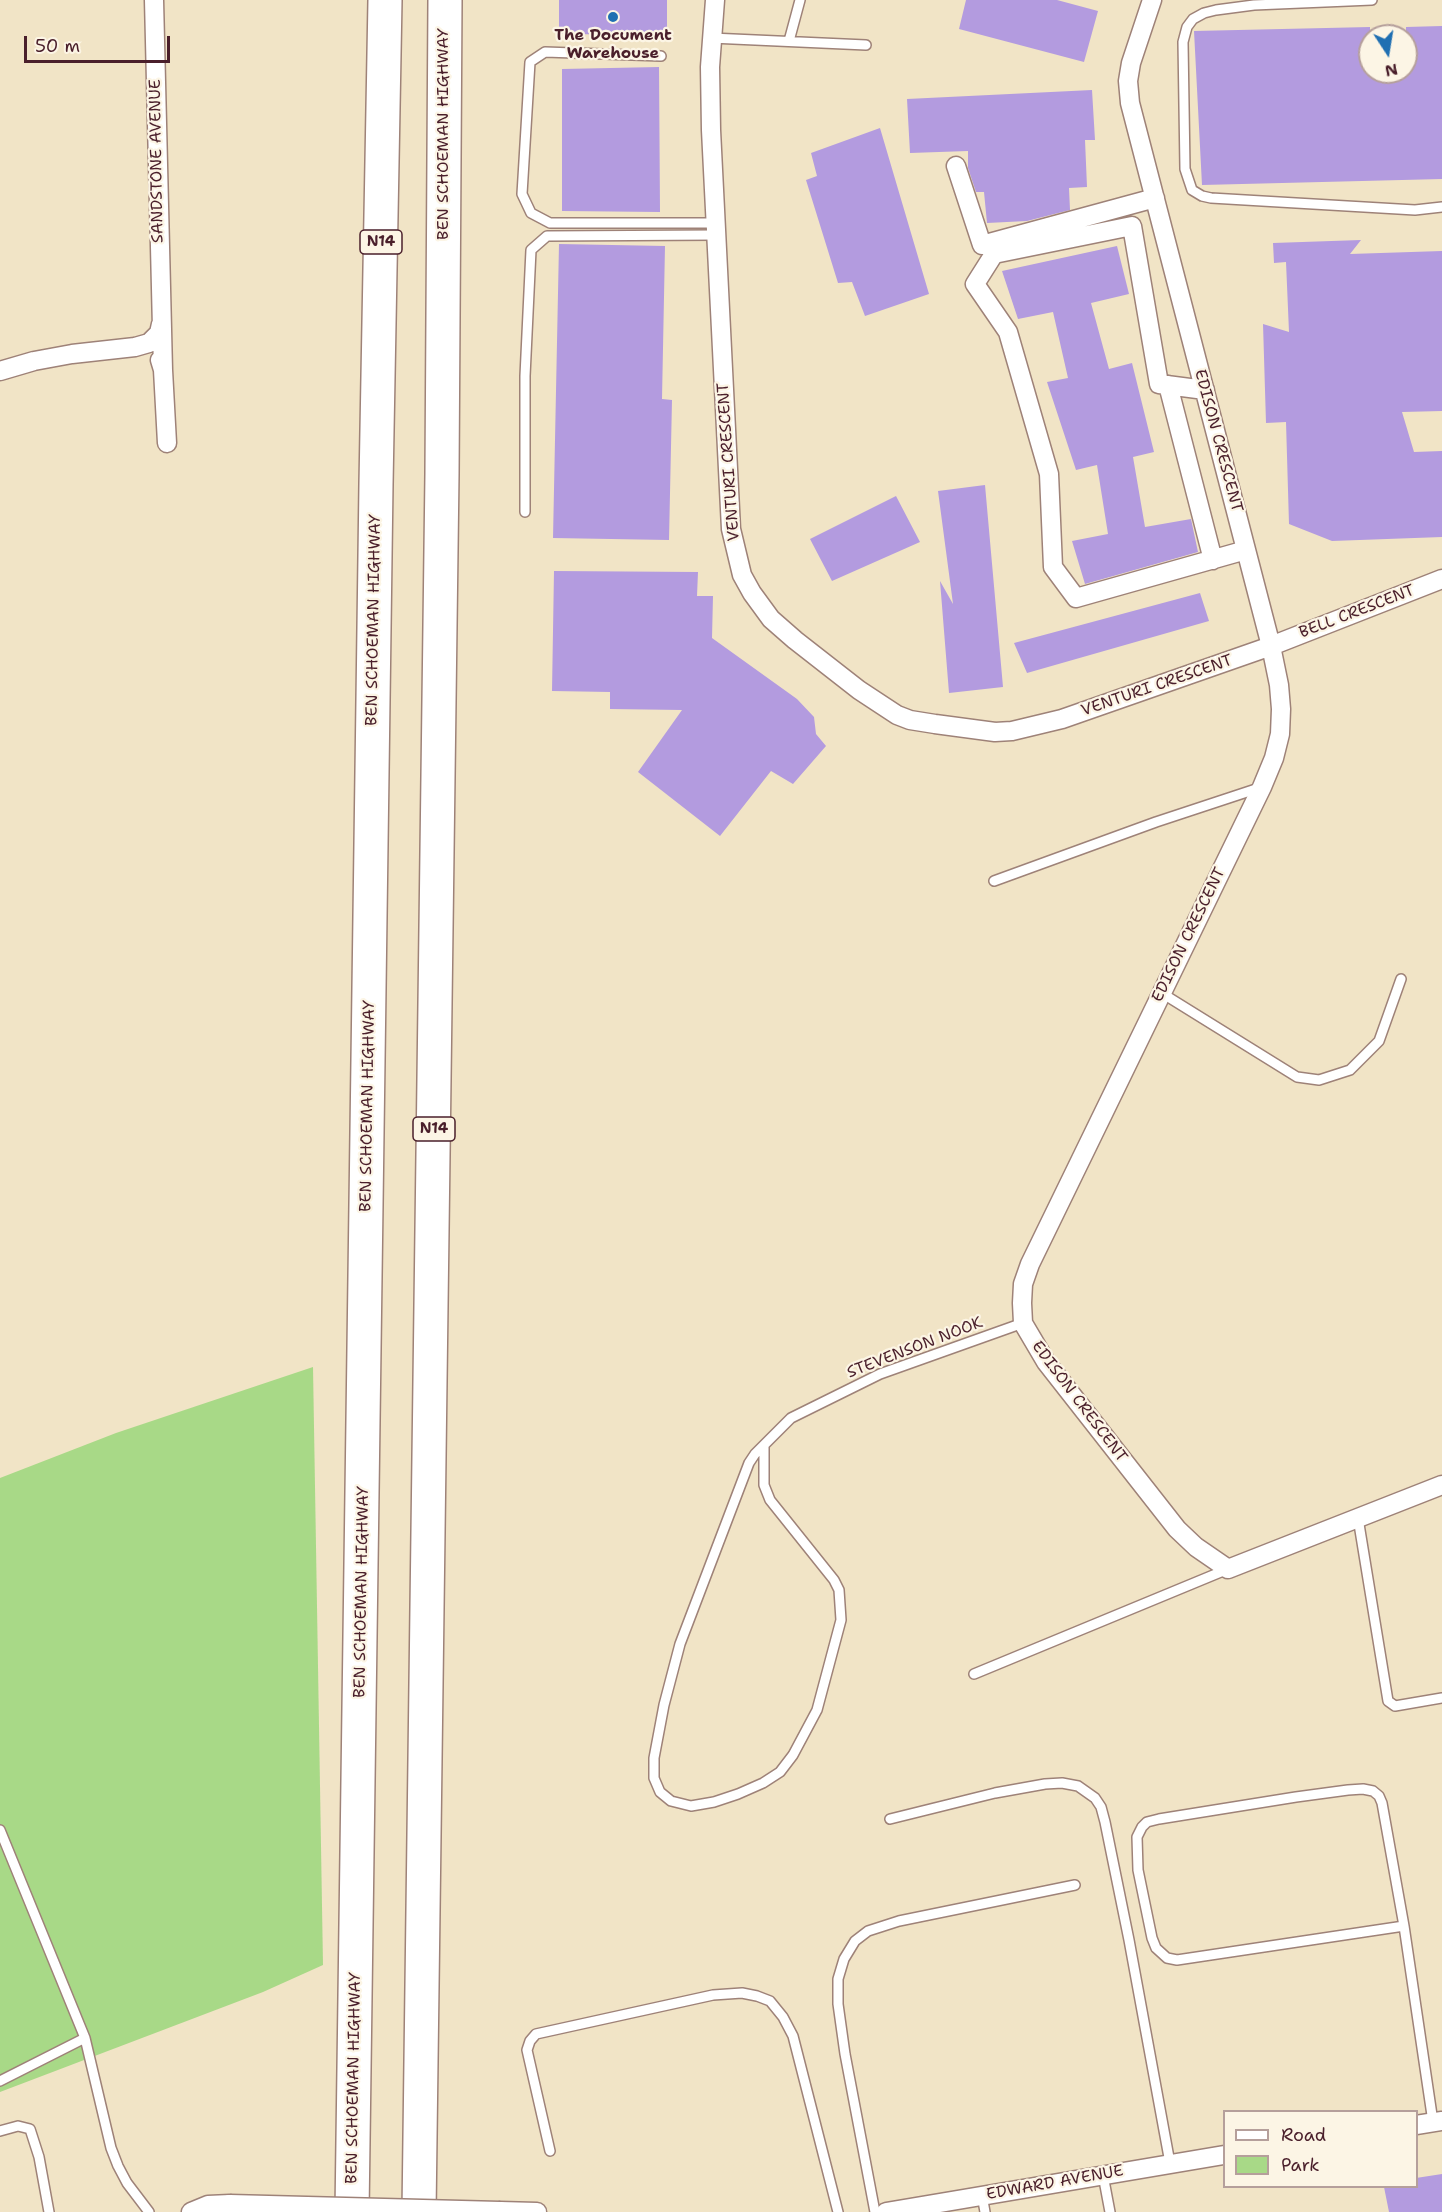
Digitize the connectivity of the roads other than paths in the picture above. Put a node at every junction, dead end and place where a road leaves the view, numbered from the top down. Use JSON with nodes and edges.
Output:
{"nodes":[{"id":1,"x":154,"y":0,"type":"edge"},
{"id":2,"x":363,"y":0,"type":"edge"},
{"id":3,"x":385,"y":0,"type":"edge"},
{"id":4,"x":445,"y":0,"type":"edge"},
{"id":5,"x":452,"y":0,"type":"edge"},
{"id":6,"x":715,"y":0,"type":"edge"},
{"id":7,"x":800,"y":0,"type":"edge"},
{"id":8,"x":1152,"y":0,"type":"edge"},
{"id":9,"x":1231,"y":0,"type":"edge"},
{"id":10,"x":1356,"y":0,"type":"edge"},
{"id":11,"x":1372,"y":0,"type":"edge"},
{"id":12,"x":1254,"y":5,"type":"junction"},
{"id":13,"x":711,"y":38,"type":"junction"},
{"id":14,"x":789,"y":42,"type":"junction"},
{"id":15,"x":444,"y":45,"type":"junction"},
{"id":16,"x":866,"y":45,"type":"dead end"},
{"id":17,"x":661,"y":56,"type":"dead end"},
{"id":18,"x":956,"y":166,"type":"dead end"},
{"id":19,"x":1155,"y":198,"type":"junction"},
{"id":20,"x":1442,"y":207,"type":"edge"},
{"id":21,"x":716,"y":229,"type":"junction"},
{"id":22,"x":161,"y":322,"type":"junction"},
{"id":23,"x":135,"y":347,"type":"junction"},
{"id":24,"x":163,"y":370,"type":"junction"},
{"id":25,"x":0,"y":371,"type":"edge"},
{"id":26,"x":1168,"y":385,"type":"junction"},
{"id":27,"x":1205,"y":390,"type":"junction"},
{"id":28,"x":167,"y":443,"type":"dead end"},
{"id":29,"x":376,"y":484,"type":"junction"},
{"id":30,"x":525,"y":512,"type":"dead end"},
{"id":31,"x":1246,"y":550,"type":"junction"},
{"id":32,"x":1214,"y":560,"type":"junction"},
{"id":33,"x":1442,"y":579,"type":"edge"},
{"id":34,"x":1271,"y":646,"type":"junction"},
{"id":35,"x":1262,"y":787,"type":"junction"},
{"id":36,"x":994,"y":881,"type":"dead end"},
{"id":37,"x":1401,"y":979,"type":"dead end"},
{"id":38,"x":1160,"y":992,"type":"junction"},
{"id":39,"x":1023,"y":1323,"type":"junction"},
{"id":40,"x":764,"y":1447,"type":"junction"},
{"id":41,"x":1442,"y":1485,"type":"edge"},
{"id":42,"x":1358,"y":1518,"type":"junction"},
{"id":43,"x":1228,"y":1569,"type":"junction"},
{"id":44,"x":974,"y":1674,"type":"dead end"},
{"id":45,"x":1442,"y":1698,"type":"edge"},
{"id":46,"x":890,"y":1819,"type":"dead end"},
{"id":47,"x":0,"y":1830,"type":"edge"},
{"id":48,"x":1075,"y":1885,"type":"dead end"},
{"id":49,"x":1404,"y":1926,"type":"junction"},
{"id":50,"x":85,"y":2038,"type":"junction"},
{"id":51,"x":0,"y":2081,"type":"edge"},
{"id":52,"x":1431,"y":2123,"type":"edge"},
{"id":53,"x":0,"y":2131,"type":"edge"},
{"id":54,"x":550,"y":2151,"type":"dead end"},
{"id":55,"x":1223,"y":2155,"type":"edge"},
{"id":56,"x":1170,"y":2163,"type":"junction"},
{"id":57,"x":1103,"y":2175,"type":"junction"},
{"id":58,"x":983,"y":2204,"type":"edge"},
{"id":59,"x":501,"y":2211,"type":"edge"},
{"id":60,"x":49,"y":2212,"type":"edge"},
{"id":61,"x":149,"y":2212,"type":"edge"},
{"id":62,"x":191,"y":2212,"type":"edge"},
{"id":63,"x":352,"y":2212,"type":"edge"},
{"id":64,"x":419,"y":2212,"type":"edge"},
{"id":65,"x":537,"y":2212,"type":"edge"},
{"id":66,"x":837,"y":2212,"type":"edge"},
{"id":67,"x":875,"y":2212,"type":"edge"},
{"id":68,"x":886,"y":2212,"type":"edge"},
{"id":69,"x":1110,"y":2212,"type":"edge"}],
"edges":[{"from":1,"to":22,"type":"street","name":"SANDSTONE AVENUE"},
{"from":2,"to":29,"type":"highway"},
{"from":3,"to":29,"type":"highway","name":"BEN SCHOEMAN HIGHWAY","number":"N14"},
{"from":4,"to":15,"type":"highway","name":"BEN SCHOEMAN HIGHWAY","number":"N14"},
{"from":5,"to":15,"type":"highway"},
{"from":6,"to":13,"type":"street","name":"VENTURI CRESCENT"},
{"from":7,"to":14,"type":"lane"},
{"from":8,"to":19,"type":"street","name":"EDISON CRESCENT"},
{"from":9,"to":12,"type":"lane"},
{"from":10,"to":11,"type":"lane"},
{"from":10,"to":12,"type":"lane"},
{"from":12,"to":20,"type":"lane"},
{"from":13,"to":14,"type":"lane"},
{"from":13,"to":21,"type":"street","name":"VENTURI CRESCENT"},
{"from":14,"to":16,"type":"lane"},
{"from":15,"to":64,"type":"highway","name":"BEN SCHOEMAN HIGHWAY","number":"N14"},
{"from":17,"to":21,"type":"lane"},
{"from":18,"to":19,"type":"street"},
{"from":19,"to":27,"type":"street","name":"EDISON CRESCENT"},
{"from":21,"to":30,"type":"lane"},
{"from":21,"to":34,"type":"street","name":"VENTURI CRESCENT"},
{"from":22,"to":23,"type":"street"},
{"from":22,"to":24,"type":"street","name":"SANDSTONE AVENUE"},
{"from":23,"to":24,"type":"street"},
{"from":23,"to":25,"type":"street"},
{"from":24,"to":28,"type":"street","name":"SANDSTONE AVENUE"},
{"from":26,"to":27,"type":"street"},
{"from":26,"to":32,"type":"street"},
{"from":26,"to":32,"type":"street"},
{"from":27,"to":31,"type":"street","name":"EDISON CRESCENT"},
{"from":29,"to":63,"type":"highway","name":"BEN SCHOEMAN HIGHWAY","number":"N14"},
{"from":31,"to":32,"type":"street"},
{"from":31,"to":34,"type":"street","name":"EDISON CRESCENT"},
{"from":33,"to":34,"type":"street","name":"BELL CRESCENT"},
{"from":34,"to":35,"type":"street","name":"EDISON CRESCENT"},
{"from":35,"to":36,"type":"lane"},
{"from":35,"to":38,"type":"street","name":"EDISON CRESCENT"},
{"from":37,"to":38,"type":"lane"},
{"from":38,"to":39,"type":"street","name":"EDISON CRESCENT"},
{"from":39,"to":40,"type":"lane","name":"STEVENSON NOOK"},
{"from":39,"to":43,"type":"street","name":"EDISON CRESCENT"},
{"from":40,"to":40,"type":"lane","name":"STEVENSON NOOK"},
{"from":41,"to":42,"type":"street"},
{"from":42,"to":43,"type":"street"},
{"from":42,"to":45,"type":"lane"},
{"from":43,"to":44,"type":"lane"},
{"from":46,"to":56,"type":"lane"},
{"from":47,"to":50,"type":"lane"},
{"from":48,"to":67,"type":"lane"},
{"from":49,"to":49,"type":"lane"},
{"from":49,"to":52,"type":"lane"},
{"from":50,"to":51,"type":"lane"},
{"from":50,"to":61,"type":"lane"},
{"from":53,"to":60,"type":"lane"},
{"from":54,"to":66,"type":"lane"},
{"from":55,"to":56,"type":"street","name":"EDWARD AVENUE"},
{"from":56,"to":57,"type":"street","name":"EDWARD AVENUE"},
{"from":57,"to":58,"type":"street","name":"EDWARD AVENUE"},
{"from":57,"to":69,"type":"lane"},
{"from":58,"to":68,"type":"street","name":"EDWARD AVENUE"},
{"from":59,"to":62,"type":"street","bridge":true},
{"from":59,"to":65,"type":"street"}]}
